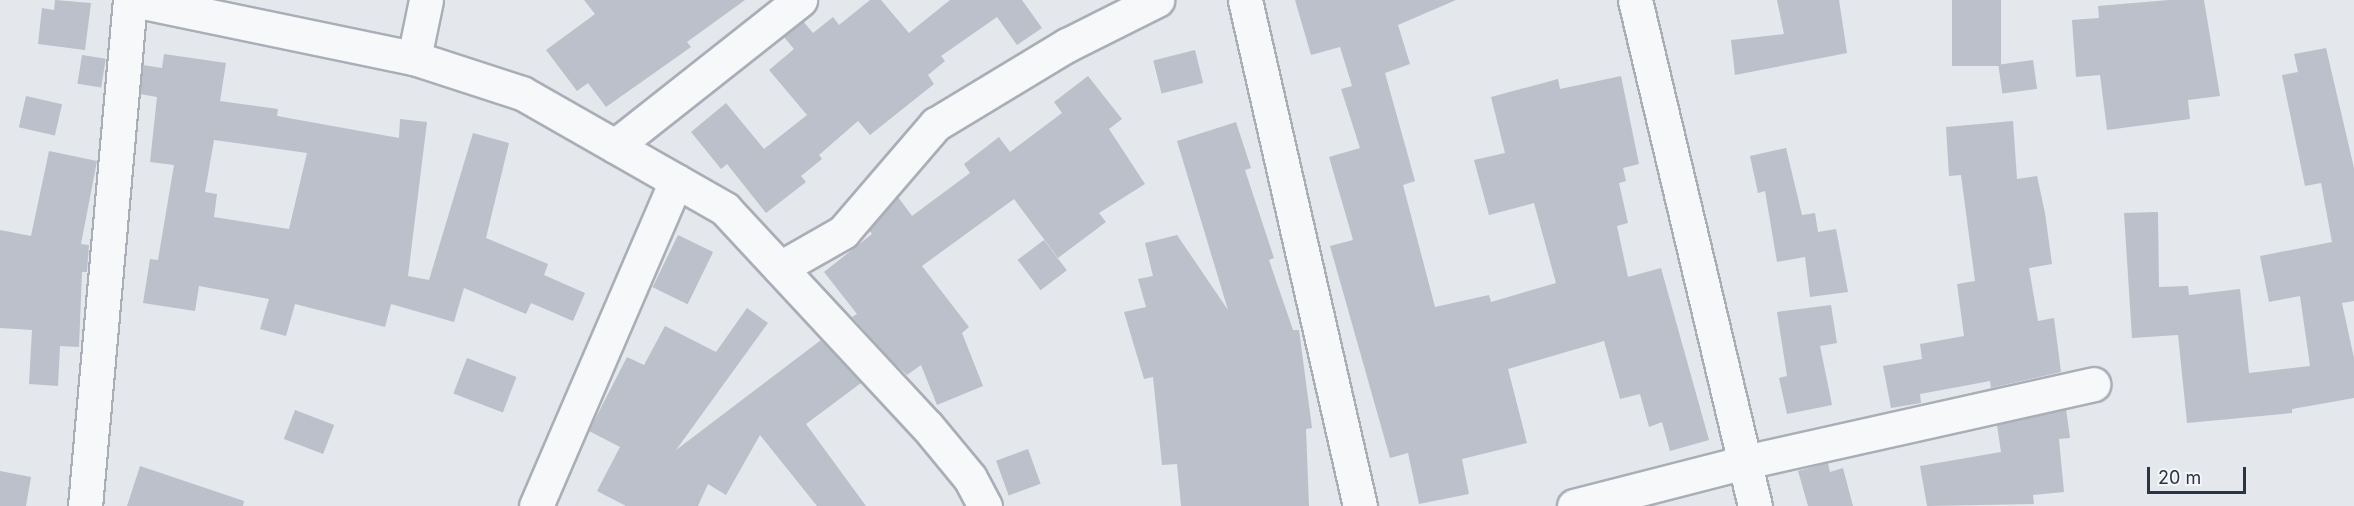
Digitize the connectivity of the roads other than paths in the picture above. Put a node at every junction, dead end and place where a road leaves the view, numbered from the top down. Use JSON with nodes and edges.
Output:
{"nodes":[{"id":1,"x":426,"y":0,"type":"edge"},
{"id":2,"x":800,"y":0,"type":"edge"},
{"id":3,"x":1157,"y":0,"type":"edge"},
{"id":4,"x":1245,"y":0,"type":"edge"},
{"id":5,"x":1635,"y":0,"type":"edge"},
{"id":6,"x":140,"y":1,"type":"edge"},
{"id":7,"x":414,"y":58,"type":"junction"},
{"id":8,"x":615,"y":146,"type":"junction"},
{"id":9,"x":676,"y":181,"type":"junction"},
{"id":10,"x":780,"y":268,"type":"junction"},
{"id":11,"x":2093,"y":384,"type":"dead end"},
{"id":12,"x":1745,"y":462,"type":"junction"},
{"id":13,"x":84,"y":506,"type":"edge"},
{"id":14,"x":536,"y":506,"type":"edge"},
{"id":15,"x":985,"y":506,"type":"edge"},
{"id":16,"x":1360,"y":506,"type":"edge"},
{"id":17,"x":1574,"y":506,"type":"edge"},
{"id":18,"x":1755,"y":506,"type":"edge"}],
"edges":[{"from":1,"to":7,"type":"street"},
{"from":2,"to":8,"type":"street"},
{"from":3,"to":10,"type":"street"},
{"from":4,"to":16,"type":"street"},
{"from":5,"to":12,"type":"street"},
{"from":6,"to":7,"type":"street"},
{"from":6,"to":13,"type":"street"},
{"from":7,"to":8,"type":"street"},
{"from":8,"to":9,"type":"street"},
{"from":9,"to":10,"type":"street"},
{"from":9,"to":14,"type":"street"},
{"from":10,"to":15,"type":"street"},
{"from":11,"to":12,"type":"street"},
{"from":12,"to":17,"type":"street"},
{"from":12,"to":18,"type":"street"}]}
